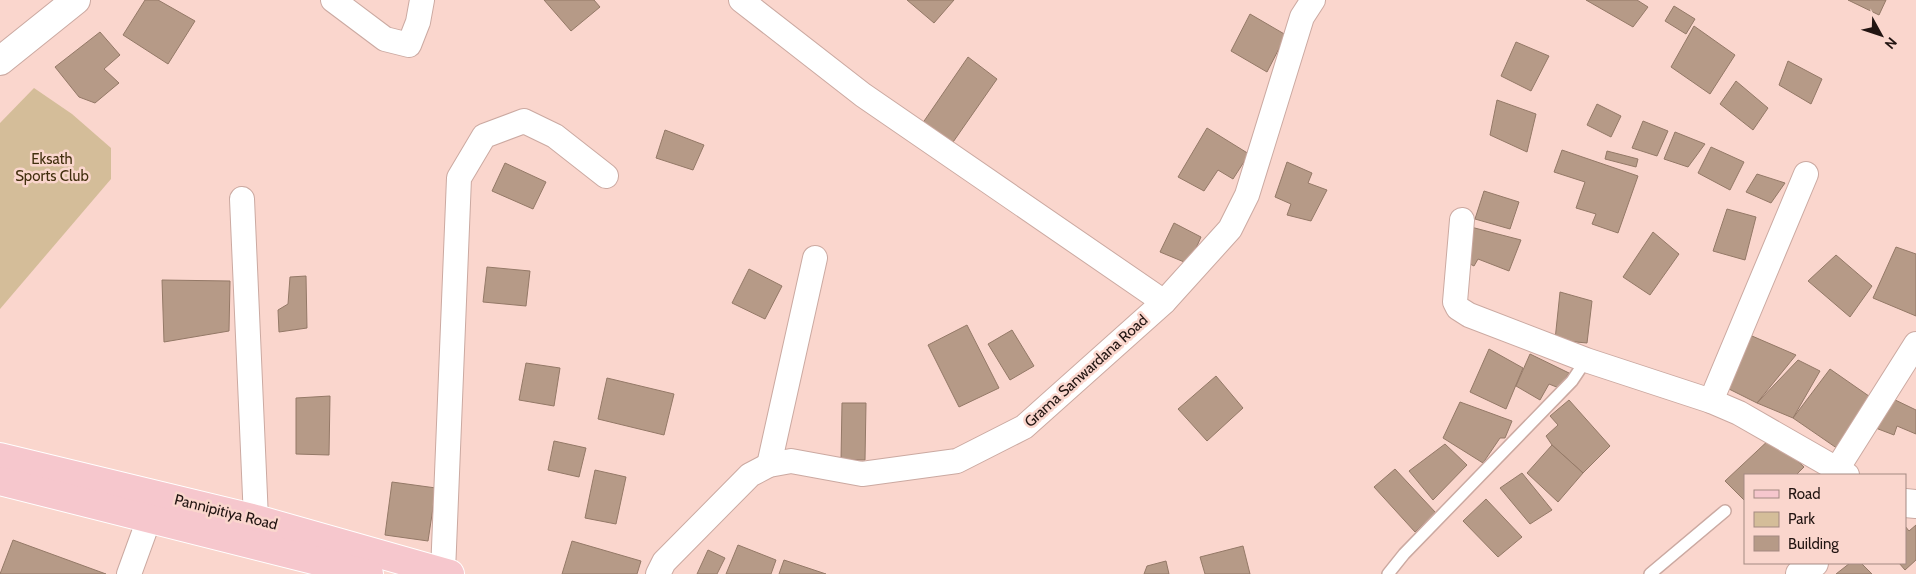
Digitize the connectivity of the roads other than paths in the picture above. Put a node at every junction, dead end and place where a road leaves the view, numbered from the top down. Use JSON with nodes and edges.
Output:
{"nodes":[{"id":1,"x":76,"y":0,"type":"edge"},
{"id":2,"x":334,"y":0,"type":"edge"},
{"id":3,"x":422,"y":0,"type":"edge"},
{"id":4,"x":742,"y":0,"type":"edge"},
{"id":5,"x":1313,"y":0,"type":"edge"},
{"id":6,"x":0,"y":61,"type":"edge"},
{"id":7,"x":1806,"y":174,"type":"dead end"},
{"id":8,"x":606,"y":176,"type":"dead end"},
{"id":9,"x":242,"y":200,"type":"dead end"},
{"id":10,"x":1462,"y":220,"type":"dead end"},
{"id":11,"x":816,"y":258,"type":"dead end"},
{"id":12,"x":1164,"y":302,"type":"junction"},
{"id":13,"x":1916,"y":344,"type":"edge"},
{"id":14,"x":1586,"y":360,"type":"junction"},
{"id":15,"x":1711,"y":401,"type":"junction"},
{"id":16,"x":0,"y":457,"type":"edge"},
{"id":17,"x":769,"y":464,"type":"junction"},
{"id":18,"x":1842,"y":472,"type":"edge"},
{"id":19,"x":0,"y":481,"type":"edge"},
{"id":20,"x":1725,"y":511,"type":"dead end"},
{"id":21,"x":149,"y":519,"type":"junction"},
{"id":22,"x":256,"y":519,"type":"junction"},
{"id":23,"x":1813,"y":564,"type":"edge"},
{"id":24,"x":447,"y":573,"type":"edge"},
{"id":25,"x":129,"y":574,"type":"edge"},
{"id":26,"x":369,"y":574,"type":"edge"},
{"id":27,"x":658,"y":574,"type":"edge"},
{"id":28,"x":1388,"y":574,"type":"edge"},
{"id":29,"x":1650,"y":574,"type":"edge"},
{"id":30,"x":1800,"y":574,"type":"edge"}],
"edges":[{"from":1,"to":6,"type":"street"},
{"from":2,"to":3,"type":"street"},
{"from":4,"to":12,"type":"street"},
{"from":5,"to":12,"type":"street","name":"Grama Sanwardana Road"},
{"from":7,"to":15,"type":"street"},
{"from":8,"to":24,"type":"street"},
{"from":9,"to":22,"type":"street"},
{"from":10,"to":14,"type":"street"},
{"from":11,"to":17,"type":"street"},
{"from":12,"to":17,"type":"street","name":"Grama Sanwardana Road"},
{"from":13,"to":18,"type":"street"},
{"from":14,"to":15,"type":"street"},
{"from":14,"to":28,"type":"lane"},
{"from":15,"to":18,"type":"street"},
{"from":16,"to":22,"type":"main road","name":"Pannipitiya Road"},
{"from":17,"to":27,"type":"street","name":"Grama Sanwardana Road"},
{"from":19,"to":21,"type":"main road","name":"Pannipitiya Road"},
{"from":20,"to":29,"type":"lane"},
{"from":21,"to":25,"type":"street"},
{"from":21,"to":26,"type":"main road","name":"Pannipitiya Road"},
{"from":22,"to":24,"type":"main road","name":"Pannipitiya Road"},
{"from":23,"to":30,"type":"street"}]}
